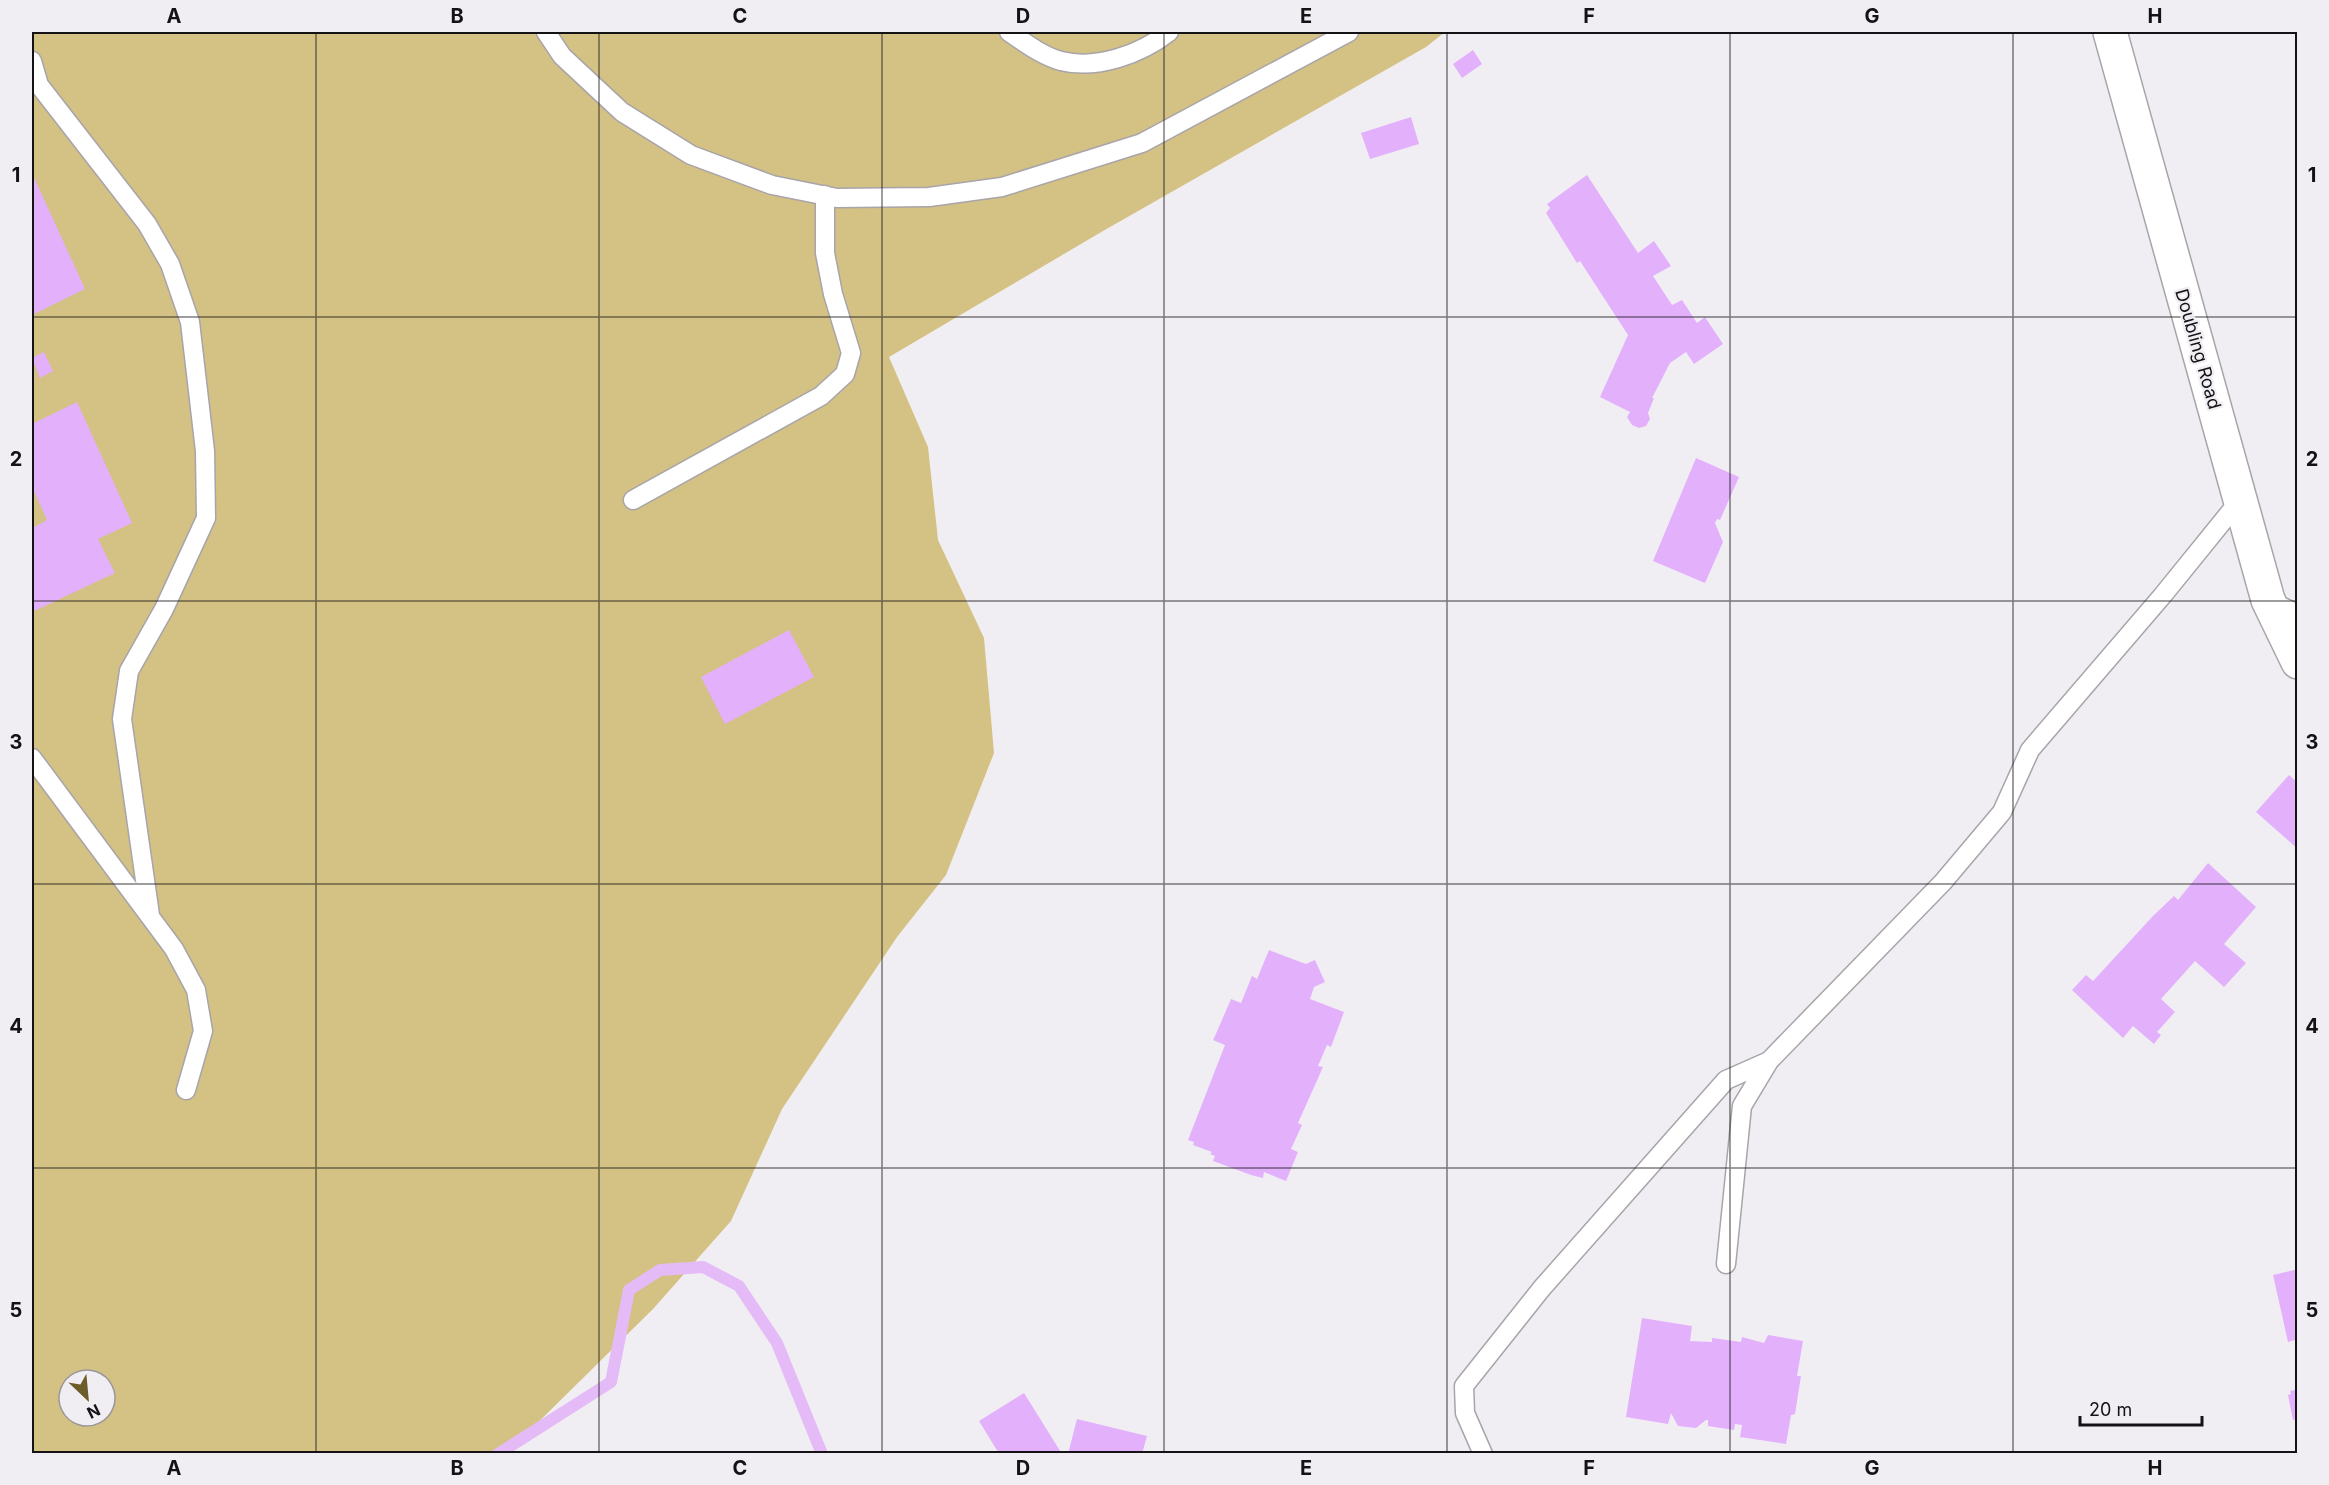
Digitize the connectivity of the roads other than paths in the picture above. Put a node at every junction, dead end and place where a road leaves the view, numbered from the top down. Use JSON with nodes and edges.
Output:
{"nodes":[{"id":1,"x":546,"y":32,"type":"edge"},
{"id":2,"x":1009,"y":32,"type":"edge"},
{"id":3,"x":1169,"y":32,"type":"edge"},
{"id":4,"x":1349,"y":32,"type":"edge"},
{"id":5,"x":2110,"y":32,"type":"edge"},
{"id":6,"x":32,"y":61,"type":"edge"},
{"id":7,"x":825,"y":195,"type":"junction"},
{"id":8,"x":633,"y":500,"type":"dead end"},
{"id":9,"x":2240,"y":500,"type":"junction"},
{"id":10,"x":2268,"y":600,"type":"junction"},
{"id":11,"x":2298,"y":614,"type":"edge"},
{"id":12,"x":2298,"y":662,"type":"edge"},
{"id":13,"x":32,"y":758,"type":"edge"},
{"id":14,"x":150,"y":915,"type":"junction"},
{"id":15,"x":1769,"y":1061,"type":"junction"},
{"id":16,"x":186,"y":1090,"type":"dead end"},
{"id":17,"x":1726,"y":1264,"type":"dead end"},
{"id":18,"x":1483,"y":1454,"type":"edge"}],
"edges":[{"from":1,"to":7,"type":"lane"},
{"from":2,"to":3,"type":"lane"},
{"from":4,"to":7,"type":"lane"},
{"from":5,"to":9,"type":"street","name":"Doubling Road"},
{"from":6,"to":14,"type":"lane"},
{"from":7,"to":8,"type":"lane"},
{"from":9,"to":10,"type":"street","name":"Doubling Road"},
{"from":9,"to":15,"type":"lane"},
{"from":10,"to":11,"type":"lane"},
{"from":10,"to":12,"type":"street","name":"Doubling Road"},
{"from":13,"to":14,"type":"lane"},
{"from":14,"to":16,"type":"lane"},
{"from":15,"to":17,"type":"lane"},
{"from":15,"to":18,"type":"lane"}]}
